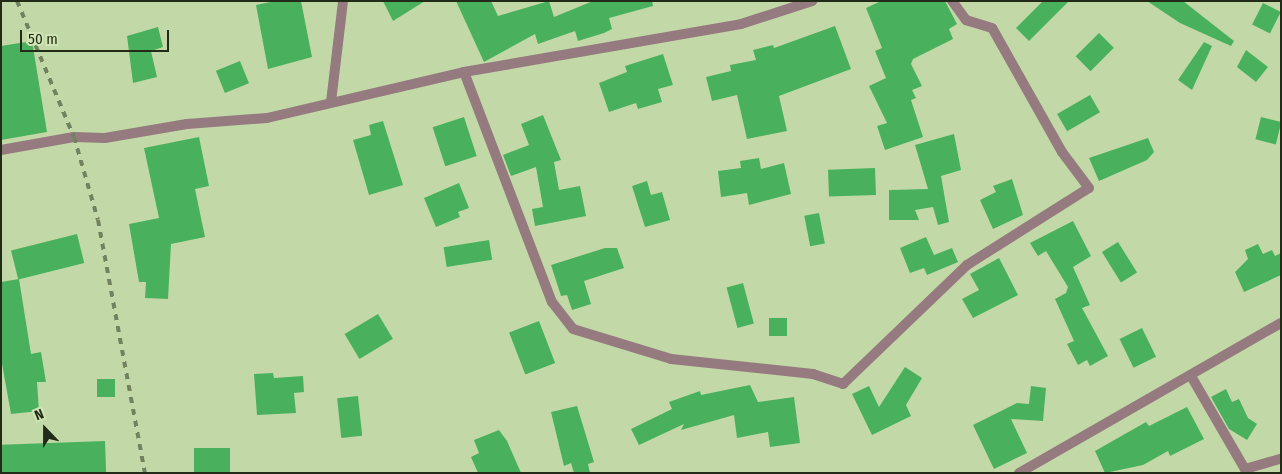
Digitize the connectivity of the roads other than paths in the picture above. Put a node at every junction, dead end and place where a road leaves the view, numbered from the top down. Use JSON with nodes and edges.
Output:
{"nodes":[{"id":1,"x":343,"y":1,"type":"edge"},
{"id":2,"x":812,"y":1,"type":"edge"},
{"id":3,"x":952,"y":1,"type":"edge"},
{"id":4,"x":464,"y":72,"type":"junction"},
{"id":5,"x":331,"y":102,"type":"junction"},
{"id":6,"x":1,"y":150,"type":"edge"},
{"id":7,"x":1281,"y":322,"type":"edge"},
{"id":8,"x":1191,"y":376,"type":"junction"},
{"id":9,"x":1281,"y":459,"type":"edge"},
{"id":10,"x":1019,"y":473,"type":"edge"}],
"edges":[{"from":1,"to":5,"type":"street"},
{"from":2,"to":4,"type":"street"},
{"from":3,"to":4,"type":"street"},
{"from":4,"to":5,"type":"street"},
{"from":5,"to":6,"type":"street"},
{"from":7,"to":8,"type":"street"},
{"from":8,"to":9,"type":"street"},
{"from":8,"to":10,"type":"street"}]}
